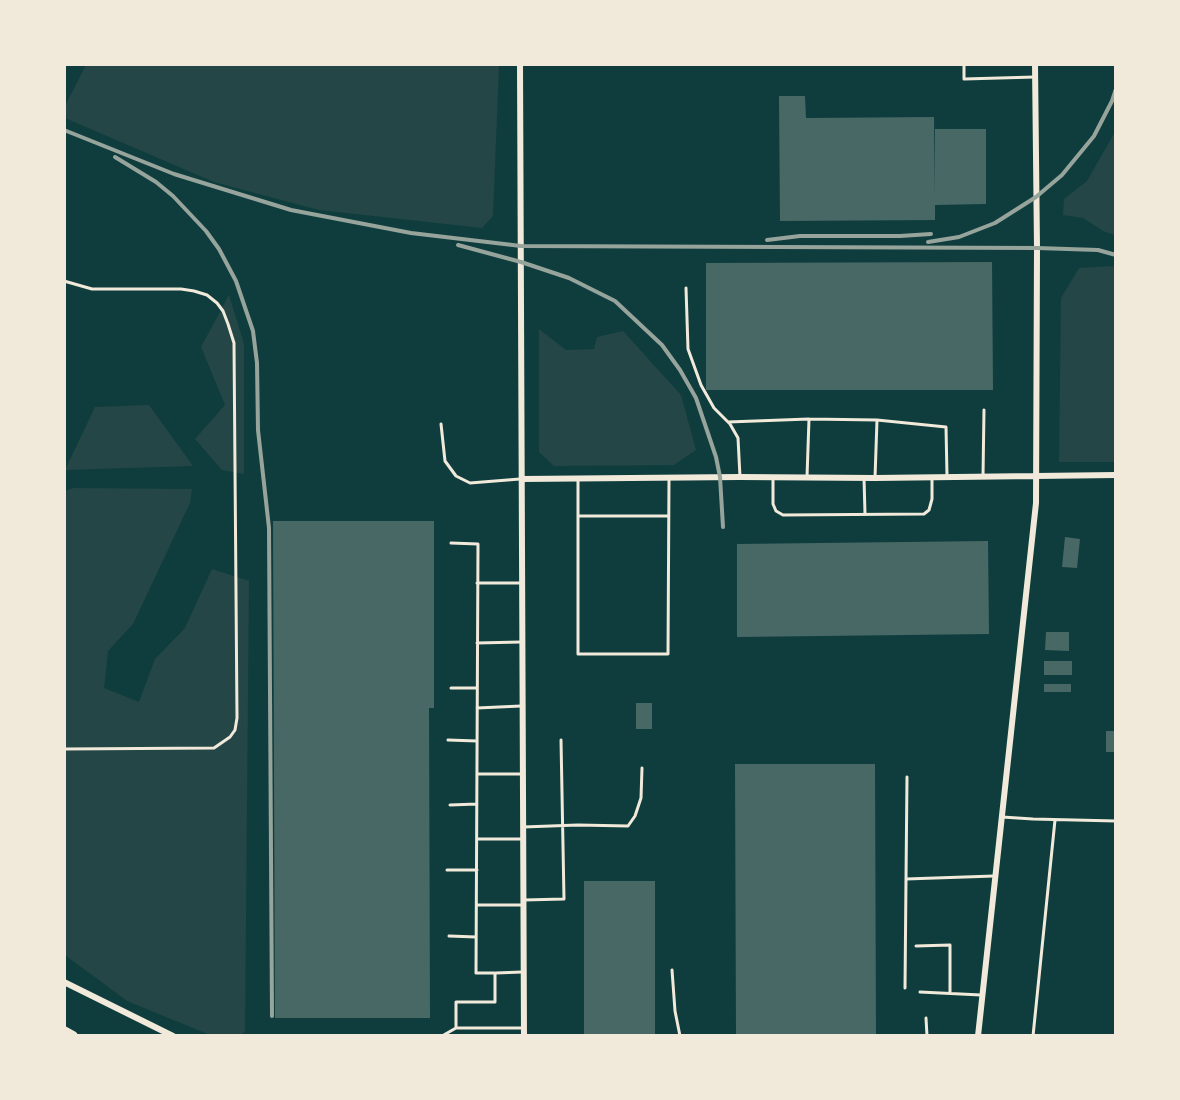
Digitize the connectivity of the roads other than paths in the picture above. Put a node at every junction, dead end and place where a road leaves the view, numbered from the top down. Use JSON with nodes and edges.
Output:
{"nodes":[{"id":1,"x":520,"y":64,"type":"edge"},
{"id":2,"x":964,"y":64,"type":"edge"},
{"id":3,"x":1035,"y":64,"type":"edge"},
{"id":4,"x":1035,"y":77,"type":"junction"},
{"id":5,"x":64,"y":281,"type":"edge"},
{"id":6,"x":686,"y":288,"type":"dead end"},
{"id":7,"x":984,"y":410,"type":"dead end"},
{"id":8,"x":809,"y":419,"type":"junction"},
{"id":9,"x":877,"y":420,"type":"junction"},
{"id":10,"x":728,"y":422,"type":"junction"},
{"id":11,"x":441,"y":424,"type":"dead end"},
{"id":12,"x":1036,"y":475,"type":"junction"},
{"id":13,"x":1116,"y":475,"type":"edge"},
{"id":14,"x":947,"y":476,"type":"junction"},
{"id":15,"x":983,"y":476,"type":"junction"},
{"id":16,"x":740,"y":477,"type":"junction"},
{"id":17,"x":773,"y":477,"type":"junction"},
{"id":18,"x":807,"y":477,"type":"junction"},
{"id":19,"x":932,"y":477,"type":"junction"},
{"id":20,"x":669,"y":478,"type":"junction"},
{"id":21,"x":864,"y":478,"type":"junction"},
{"id":22,"x":875,"y":478,"type":"junction"},
{"id":23,"x":522,"y":479,"type":"junction"},
{"id":24,"x":578,"y":479,"type":"junction"},
{"id":25,"x":864,"y":514,"type":"junction"},
{"id":26,"x":578,"y":516,"type":"junction"},
{"id":27,"x":668,"y":516,"type":"junction"},
{"id":28,"x":451,"y":543,"type":"dead end"},
{"id":29,"x":477,"y":583,"type":"junction"},
{"id":30,"x":523,"y":583,"type":"junction"},
{"id":31,"x":523,"y":642,"type":"junction"},
{"id":32,"x":477,"y":643,"type":"junction"},
{"id":33,"x":452,"y":688,"type":"dead end"},
{"id":34,"x":477,"y":688,"type":"junction"},
{"id":35,"x":523,"y":706,"type":"junction"},
{"id":36,"x":477,"y":708,"type":"junction"},
{"id":37,"x":448,"y":740,"type":"dead end"},
{"id":38,"x":561,"y":740,"type":"dead end"},
{"id":39,"x":477,"y":741,"type":"junction"},
{"id":40,"x":64,"y":749,"type":"edge"},
{"id":41,"x":642,"y":768,"type":"dead end"},
{"id":42,"x":477,"y":774,"type":"junction"},
{"id":43,"x":523,"y":774,"type":"junction"},
{"id":44,"x":907,"y":777,"type":"dead end"},
{"id":45,"x":477,"y":804,"type":"junction"},
{"id":46,"x":450,"y":805,"type":"dead end"},
{"id":47,"x":1002,"y":817,"type":"junction"},
{"id":48,"x":1055,"y":820,"type":"junction"},
{"id":49,"x":1116,"y":821,"type":"edge"},
{"id":50,"x":562,"y":825,"type":"junction"},
{"id":51,"x":523,"y":827,"type":"junction"},
{"id":52,"x":477,"y":839,"type":"junction"},
{"id":53,"x":524,"y":839,"type":"junction"},
{"id":54,"x":447,"y":870,"type":"dead end"},
{"id":55,"x":477,"y":870,"type":"junction"},
{"id":56,"x":996,"y":876,"type":"junction"},
{"id":57,"x":906,"y":879,"type":"junction"},
{"id":58,"x":524,"y":903,"type":"junction"},
{"id":59,"x":477,"y":905,"type":"junction"},
{"id":60,"x":449,"y":936,"type":"dead end"},
{"id":61,"x":476,"y":937,"type":"junction"},
{"id":62,"x":916,"y":946,"type":"dead end"},
{"id":63,"x":672,"y":970,"type":"dead end"},
{"id":64,"x":524,"y":972,"type":"junction"},
{"id":65,"x":495,"y":973,"type":"junction"},
{"id":66,"x":64,"y":982,"type":"edge"},
{"id":67,"x":905,"y":988,"type":"dead end"},
{"id":68,"x":920,"y":992,"type":"dead end"},
{"id":69,"x":950,"y":993,"type":"junction"},
{"id":70,"x":983,"y":995,"type":"junction"},
{"id":71,"x":926,"y":1018,"type":"dead end"},
{"id":72,"x":456,"y":1028,"type":"junction"},
{"id":73,"x":64,"y":1031,"type":"edge"},
{"id":74,"x":524,"y":1032,"type":"edge"},
{"id":75,"x":73,"y":1035,"type":"edge"},
{"id":76,"x":173,"y":1035,"type":"edge"},
{"id":77,"x":442,"y":1035,"type":"edge"},
{"id":78,"x":680,"y":1035,"type":"edge"},
{"id":79,"x":927,"y":1035,"type":"edge"},
{"id":80,"x":978,"y":1035,"type":"edge"},
{"id":81,"x":1033,"y":1035,"type":"edge"}],
"edges":[{"from":1,"to":23,"type":"street"},
{"from":2,"to":4,"type":"lane"},
{"from":3,"to":4,"type":"street"},
{"from":4,"to":12,"type":"street"},
{"from":5,"to":40,"type":"lane"},
{"from":6,"to":10,"type":"lane"},
{"from":7,"to":15,"type":"lane"},
{"from":8,"to":9,"type":"lane"},
{"from":8,"to":10,"type":"lane"},
{"from":8,"to":18,"type":"lane"},
{"from":9,"to":14,"type":"lane"},
{"from":9,"to":22,"type":"lane"},
{"from":10,"to":16,"type":"lane"},
{"from":11,"to":23,"type":"lane"},
{"from":12,"to":13,"type":"street"},
{"from":12,"to":15,"type":"street"},
{"from":12,"to":47,"type":"street"},
{"from":14,"to":15,"type":"street"},
{"from":14,"to":19,"type":"street"},
{"from":16,"to":17,"type":"street"},
{"from":16,"to":20,"type":"street"},
{"from":17,"to":18,"type":"street"},
{"from":17,"to":25,"type":"lane"},
{"from":18,"to":21,"type":"street"},
{"from":19,"to":22,"type":"street"},
{"from":19,"to":25,"type":"lane"},
{"from":20,"to":24,"type":"street"},
{"from":20,"to":27,"type":"lane"},
{"from":21,"to":22,"type":"street"},
{"from":21,"to":25,"type":"lane"},
{"from":23,"to":24,"type":"street"},
{"from":23,"to":30,"type":"street"},
{"from":24,"to":26,"type":"lane"},
{"from":26,"to":27,"type":"lane"},
{"from":26,"to":27,"type":"lane"},
{"from":28,"to":29,"type":"lane"},
{"from":29,"to":30,"type":"lane"},
{"from":29,"to":32,"type":"lane"},
{"from":30,"to":31,"type":"street"},
{"from":31,"to":32,"type":"lane"},
{"from":31,"to":35,"type":"street"},
{"from":32,"to":34,"type":"lane"},
{"from":33,"to":34,"type":"lane"},
{"from":34,"to":36,"type":"lane"},
{"from":35,"to":36,"type":"lane"},
{"from":35,"to":43,"type":"street"},
{"from":36,"to":39,"type":"lane"},
{"from":37,"to":39,"type":"lane"},
{"from":38,"to":50,"type":"lane"},
{"from":39,"to":42,"type":"lane"},
{"from":41,"to":50,"type":"lane"},
{"from":42,"to":43,"type":"lane"},
{"from":42,"to":45,"type":"lane"},
{"from":43,"to":51,"type":"street"},
{"from":44,"to":57,"type":"lane"},
{"from":45,"to":46,"type":"lane"},
{"from":45,"to":52,"type":"lane"},
{"from":47,"to":48,"type":"lane"},
{"from":47,"to":56,"type":"street"},
{"from":48,"to":49,"type":"lane"},
{"from":48,"to":81,"type":"lane"},
{"from":50,"to":51,"type":"lane"},
{"from":50,"to":58,"type":"lane"},
{"from":51,"to":53,"type":"street"},
{"from":52,"to":53,"type":"lane"},
{"from":52,"to":55,"type":"lane"},
{"from":53,"to":58,"type":"street"},
{"from":54,"to":55,"type":"lane"},
{"from":55,"to":59,"type":"lane"},
{"from":56,"to":57,"type":"lane"},
{"from":56,"to":70,"type":"street"},
{"from":57,"to":67,"type":"lane"},
{"from":58,"to":59,"type":"lane"},
{"from":58,"to":64,"type":"street"},
{"from":59,"to":61,"type":"lane"},
{"from":60,"to":61,"type":"lane"},
{"from":61,"to":65,"type":"lane"},
{"from":62,"to":69,"type":"lane"},
{"from":63,"to":78,"type":"lane"},
{"from":64,"to":65,"type":"lane"},
{"from":64,"to":74,"type":"street"},
{"from":65,"to":72,"type":"lane"},
{"from":66,"to":76,"type":"street"},
{"from":68,"to":69,"type":"lane"},
{"from":69,"to":70,"type":"lane"},
{"from":70,"to":80,"type":"street"},
{"from":71,"to":79,"type":"lane"},
{"from":72,"to":74,"type":"lane"},
{"from":72,"to":77,"type":"lane"},
{"from":73,"to":75,"type":"main road"}]}
